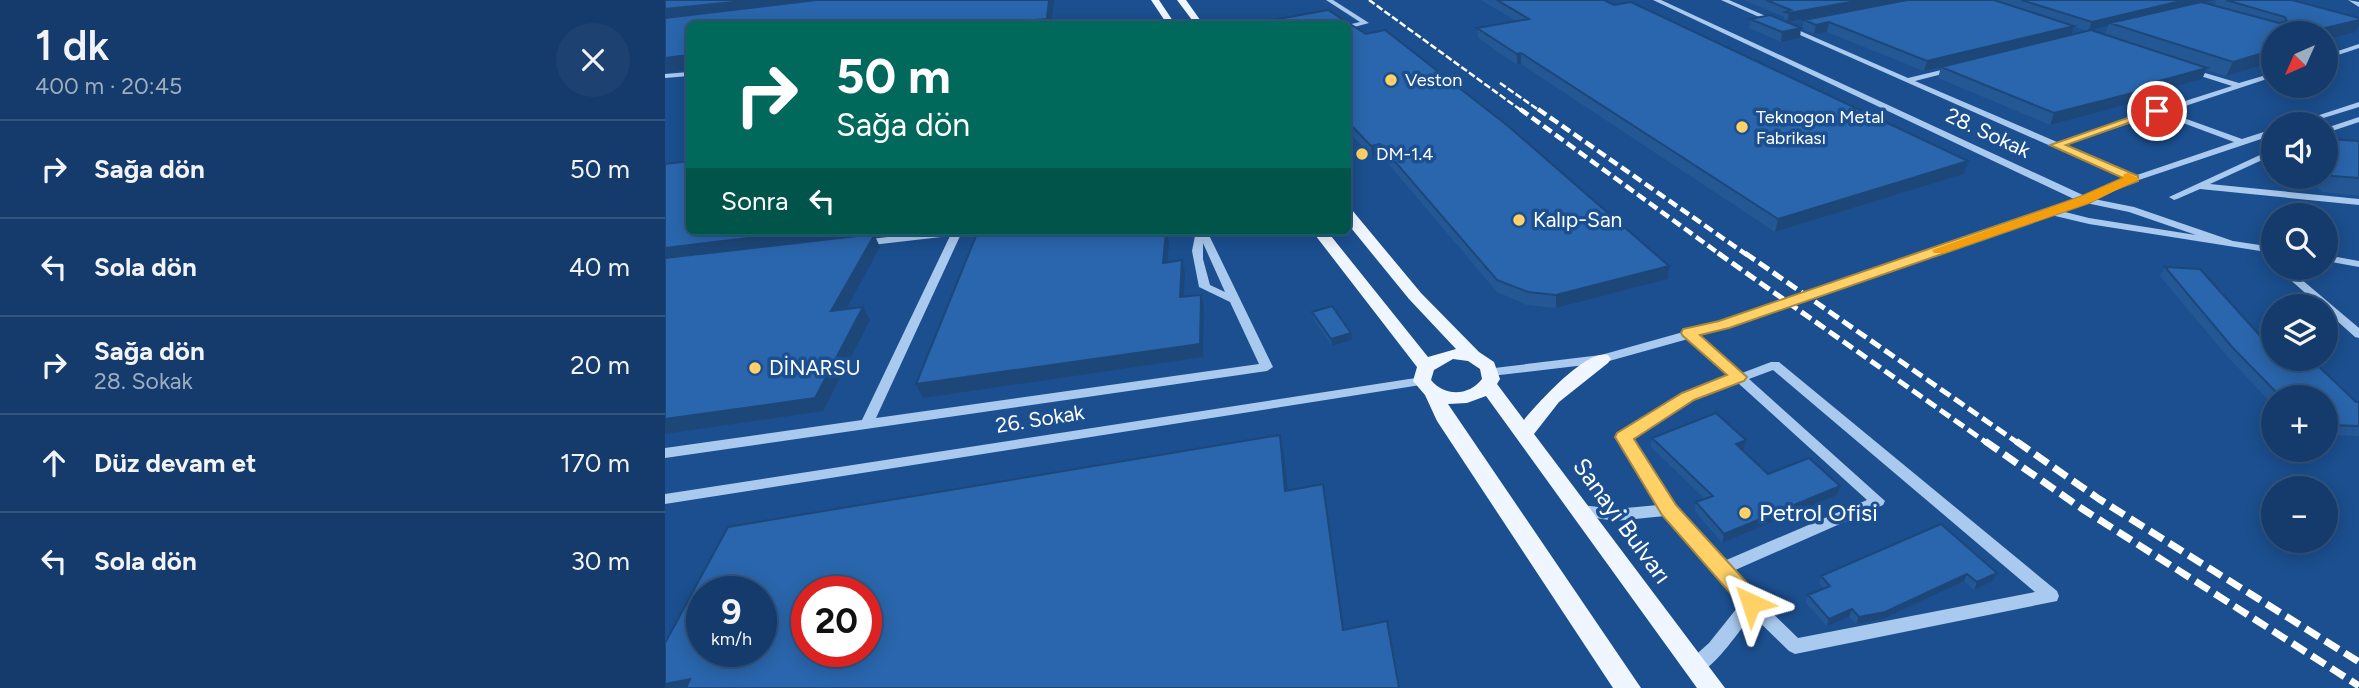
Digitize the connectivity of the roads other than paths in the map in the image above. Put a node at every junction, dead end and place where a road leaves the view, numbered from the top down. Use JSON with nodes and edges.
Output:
{"nodes":[{"id":1,"x":1155,"y":0,"type":"edge"},
{"id":2,"x":1181,"y":0,"type":"edge"},
{"id":3,"x":1329,"y":0,"type":"edge"},
{"id":4,"x":1656,"y":0,"type":"edge"},
{"id":5,"x":1724,"y":0,"type":"edge"},
{"id":6,"x":2353,"y":0,"type":"edge"},
{"id":7,"x":2359,"y":5,"type":"edge"},
{"id":8,"x":1169,"y":21,"type":"edge"},
{"id":9,"x":1197,"y":21,"type":"edge"},
{"id":10,"x":1800,"y":24,"type":"edge"},
{"id":11,"x":1351,"y":26,"type":"edge"},
{"id":12,"x":1787,"y":27,"type":"junction"},
{"id":13,"x":2359,"y":46,"type":"edge"},
{"id":14,"x":2340,"y":52,"type":"edge"},
{"id":15,"x":2177,"y":65,"type":"edge"},
{"id":16,"x":1959,"y":67,"type":"edge"},
{"id":17,"x":686,"y":74,"type":"edge"},
{"id":18,"x":665,"y":76,"type":"edge"},
{"id":19,"x":2261,"y":79,"type":"edge"},
{"id":20,"x":1907,"y":80,"type":"junction"},
{"id":21,"x":2240,"y":86,"type":"junction"},
{"id":22,"x":2359,"y":104,"type":"edge"},
{"id":23,"x":2157,"y":111,"type":"junction"},
{"id":24,"x":2334,"y":112,"type":"edge"},
{"id":25,"x":2359,"y":119,"type":"edge"},
{"id":26,"x":2338,"y":127,"type":"edge"},
{"id":27,"x":2261,"y":136,"type":"edge"},
{"id":28,"x":2241,"y":142,"type":"junction"},
{"id":29,"x":2056,"y":145,"type":"junction"},
{"id":30,"x":2261,"y":158,"type":"edge"},
{"id":31,"x":2134,"y":179,"type":"junction"},
{"id":32,"x":2201,"y":186,"type":"junction"},
{"id":33,"x":2174,"y":197,"type":"dead end"},
{"id":34,"x":2085,"y":200,"type":"junction"},
{"id":35,"x":2359,"y":202,"type":"edge"},
{"id":36,"x":2051,"y":211,"type":"junction"},
{"id":37,"x":1351,"y":218,"type":"edge"},
{"id":38,"x":931,"y":235,"type":"edge"},
{"id":39,"x":956,"y":235,"type":"edge"},
{"id":40,"x":1200,"y":235,"type":"edge"},
{"id":41,"x":1204,"y":235,"type":"edge"},
{"id":42,"x":1322,"y":235,"type":"edge"},
{"id":43,"x":2231,"y":244,"type":"junction"},
{"id":44,"x":845,"y":245,"type":"edge"},
{"id":45,"x":2260,"y":248,"type":"edge"},
{"id":46,"x":2338,"y":260,"type":"edge"},
{"id":47,"x":2359,"y":264,"type":"edge"},
{"id":48,"x":2296,"y":280,"type":"edge"},
{"id":49,"x":1235,"y":300,"type":"junction"},
{"id":50,"x":1689,"y":333,"type":"junction"},
{"id":51,"x":2359,"y":334,"type":"edge"},
{"id":52,"x":1473,"y":356,"type":"junction"},
{"id":53,"x":1602,"y":359,"type":"junction"},
{"id":54,"x":1738,"y":377,"type":"junction"},
{"id":55,"x":1490,"y":379,"type":"junction"},
{"id":56,"x":1427,"y":380,"type":"junction"},
{"id":57,"x":867,"y":424,"type":"junction"},
{"id":58,"x":1524,"y":433,"type":"junction"},
{"id":59,"x":665,"y":453,"type":"edge"},
{"id":60,"x":665,"y":499,"type":"edge"},
{"id":61,"x":1669,"y":510,"type":"junction"},
{"id":62,"x":1582,"y":512,"type":"junction"},
{"id":63,"x":1721,"y":569,"type":"junction"},
{"id":64,"x":1751,"y":603,"type":"junction"},
{"id":65,"x":1696,"y":666,"type":"junction"},
{"id":66,"x":1628,"y":688,"type":"edge"},
{"id":67,"x":1712,"y":688,"type":"edge"}],
"edges":[{"from":1,"to":8,"type":"main road"},
{"from":2,"to":9,"type":"main road"},
{"from":3,"to":11,"type":"street"},
{"from":4,"to":34,"type":"street","name":"28. Sokak"},
{"from":5,"to":12,"type":"street"},
{"from":6,"to":7,"type":"street"},
{"from":10,"to":12,"type":"street"},
{"from":12,"to":20,"type":"street"},
{"from":13,"to":14,"type":"street"},
{"from":15,"to":21,"type":"street"},
{"from":16,"to":20,"type":"street"},
{"from":17,"to":18,"type":"street"},
{"from":19,"to":21,"type":"street"},
{"from":20,"to":29,"type":"street"},
{"from":21,"to":23,"type":"street"},
{"from":22,"to":24,"type":"street"},
{"from":23,"to":28,"type":"street"},
{"from":23,"to":29,"type":"street"},
{"from":25,"to":26,"type":"street"},
{"from":27,"to":28,"type":"street"},
{"from":28,"to":31,"type":"street"},
{"from":29,"to":31,"type":"street"},
{"from":30,"to":32,"type":"street"},
{"from":31,"to":34,"type":"street"},
{"from":32,"to":33,"type":"street"},
{"from":32,"to":35,"type":"street"},
{"from":34,"to":36,"type":"street"},
{"from":34,"to":43,"type":"street","name":"28. Sokak"},
{"from":36,"to":43,"type":"street"},
{"from":36,"to":50,"type":"street"},
{"from":37,"to":52,"type":"main road"},
{"from":38,"to":44,"type":"street"},
{"from":39,"to":57,"type":"street"},
{"from":40,"to":49,"type":"street"},
{"from":41,"to":49,"type":"street"},
{"from":42,"to":56,"type":"main road"},
{"from":43,"to":45,"type":"street"},
{"from":46,"to":47,"type":"street"},
{"from":48,"to":51,"type":"street"},
{"from":49,"to":57,"type":"street"},
{"from":50,"to":53,"type":"street"},
{"from":50,"to":54,"type":"street"},
{"from":52,"to":55,"type":"main road"},
{"from":52,"to":56,"type":"main road"},
{"from":53,"to":55,"type":"street"},
{"from":53,"to":58,"type":"main road"},
{"from":54,"to":61,"type":"street"},
{"from":54,"to":63,"type":"street"},
{"from":54,"to":64,"type":"street"},
{"from":55,"to":56,"type":"main road"},
{"from":55,"to":58,"type":"main road","name":"Sanayi Bulvarı"},
{"from":56,"to":60,"type":"street","name":"26. Sokak"},
{"from":56,"to":66,"type":"main road"},
{"from":57,"to":59,"type":"street"},
{"from":58,"to":62,"type":"main road","name":"Sanayi Bulvarı"},
{"from":61,"to":62,"type":"street"},
{"from":61,"to":63,"type":"street"},
{"from":62,"to":65,"type":"main road","name":"Sanayi Bulvarı"},
{"from":63,"to":64,"type":"street"},
{"from":64,"to":65,"type":"street"},
{"from":65,"to":67,"type":"main road","name":"Sanayi Bulvarı"}]}
